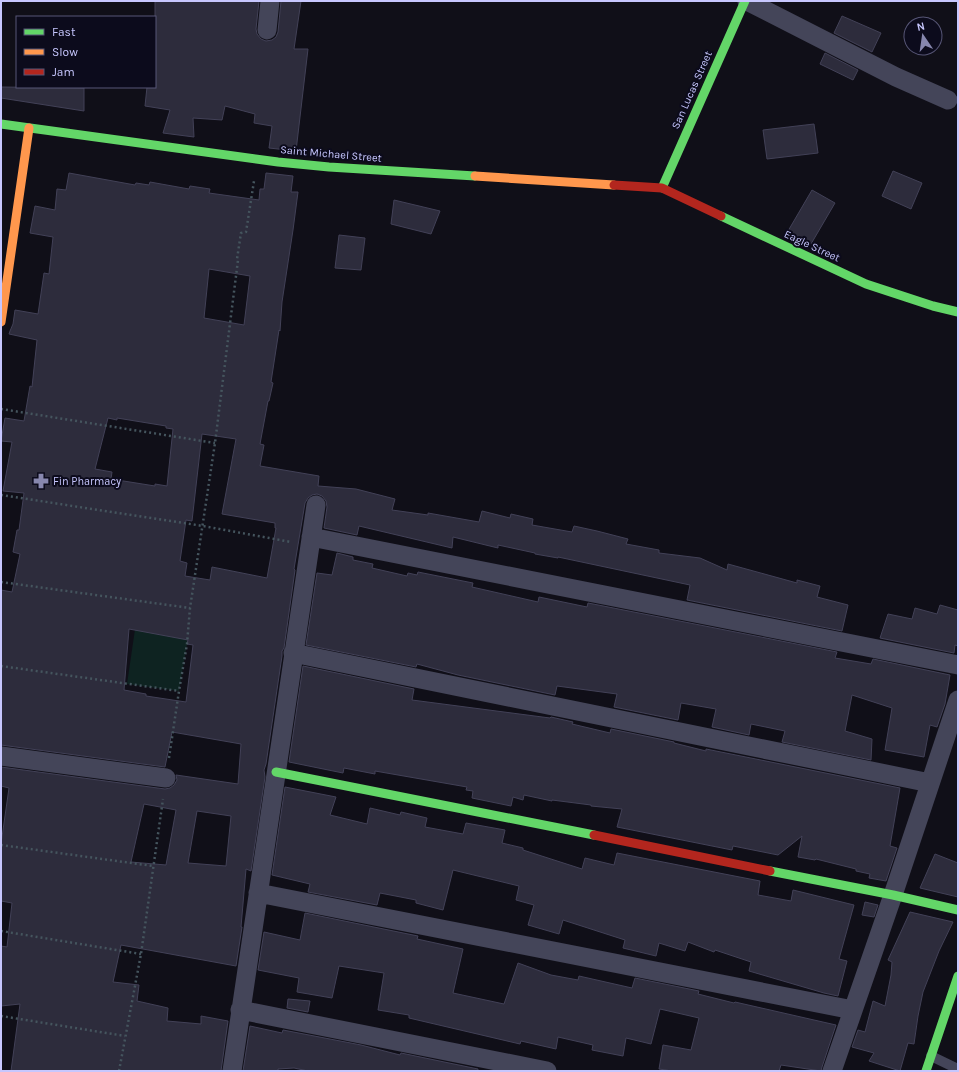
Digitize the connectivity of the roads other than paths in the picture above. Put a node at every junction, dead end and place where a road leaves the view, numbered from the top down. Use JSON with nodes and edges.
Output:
{"nodes":[{"id":1,"x":270,"y":1,"type":"edge"},
{"id":2,"x":746,"y":1,"type":"edge"},
{"id":3,"x":267,"y":30,"type":"dead end"},
{"id":4,"x":948,"y":100,"type":"dead end"},
{"id":5,"x":1,"y":124,"type":"edge"},
{"id":6,"x":29,"y":128,"type":"junction"},
{"id":7,"x":662,"y":188,"type":"junction"},
{"id":8,"x":958,"y":312,"type":"edge"},
{"id":9,"x":1,"y":322,"type":"edge"},
{"id":10,"x":316,"y":505,"type":"dead end"},
{"id":11,"x":310,"y":541,"type":"junction"},
{"id":12,"x":293,"y":653,"type":"junction"},
{"id":13,"x":958,"y":665,"type":"edge"},
{"id":14,"x":958,"y":700,"type":"edge"},
{"id":15,"x":1,"y":756,"type":"edge"},
{"id":16,"x":276,"y":772,"type":"junction"},
{"id":17,"x":166,"y":778,"type":"road end"},
{"id":18,"x":930,"y":783,"type":"junction"},
{"id":19,"x":258,"y":893,"type":"junction"},
{"id":20,"x":893,"y":895,"type":"junction"},
{"id":21,"x":958,"y":910,"type":"edge"},
{"id":22,"x":958,"y":976,"type":"edge"},
{"id":23,"x":240,"y":1010,"type":"junction"},
{"id":24,"x":853,"y":1010,"type":"junction"},
{"id":25,"x":931,"y":1056,"type":"junction"},
{"id":26,"x":958,"y":1069,"type":"edge"},
{"id":27,"x":232,"y":1071,"type":"edge"},
{"id":28,"x":547,"y":1071,"type":"edge"},
{"id":29,"x":832,"y":1071,"type":"edge"},
{"id":30,"x":926,"y":1071,"type":"edge"}],
"edges":[{"from":1,"to":3,"type":"street"},
{"from":2,"to":4,"type":"street"},
{"from":2,"to":7,"type":"street","name":"San Lucas Street"},
{"from":5,"to":6,"type":"street","name":"Saint Michael Street"},
{"from":6,"to":7,"type":"street","name":"Saint Michael Street"},
{"from":6,"to":9,"type":"street"},
{"from":7,"to":8,"type":"street","name":"Eagle Street"},
{"from":10,"to":11,"type":"street"},
{"from":11,"to":12,"type":"street"},
{"from":11,"to":13,"type":"street"},
{"from":12,"to":16,"type":"street"},
{"from":12,"to":18,"type":"street"},
{"from":14,"to":18,"type":"street"},
{"from":15,"to":17,"type":"street"},
{"from":16,"to":19,"type":"street"},
{"from":16,"to":20,"type":"street"},
{"from":18,"to":20,"type":"street"},
{"from":19,"to":23,"type":"street"},
{"from":19,"to":24,"type":"street"},
{"from":20,"to":21,"type":"street"},
{"from":20,"to":24,"type":"street"},
{"from":22,"to":25,"type":"street"},
{"from":23,"to":27,"type":"street"},
{"from":23,"to":28,"type":"street"},
{"from":24,"to":29,"type":"street"},
{"from":25,"to":26,"type":"lane"},
{"from":25,"to":30,"type":"street"}]}
